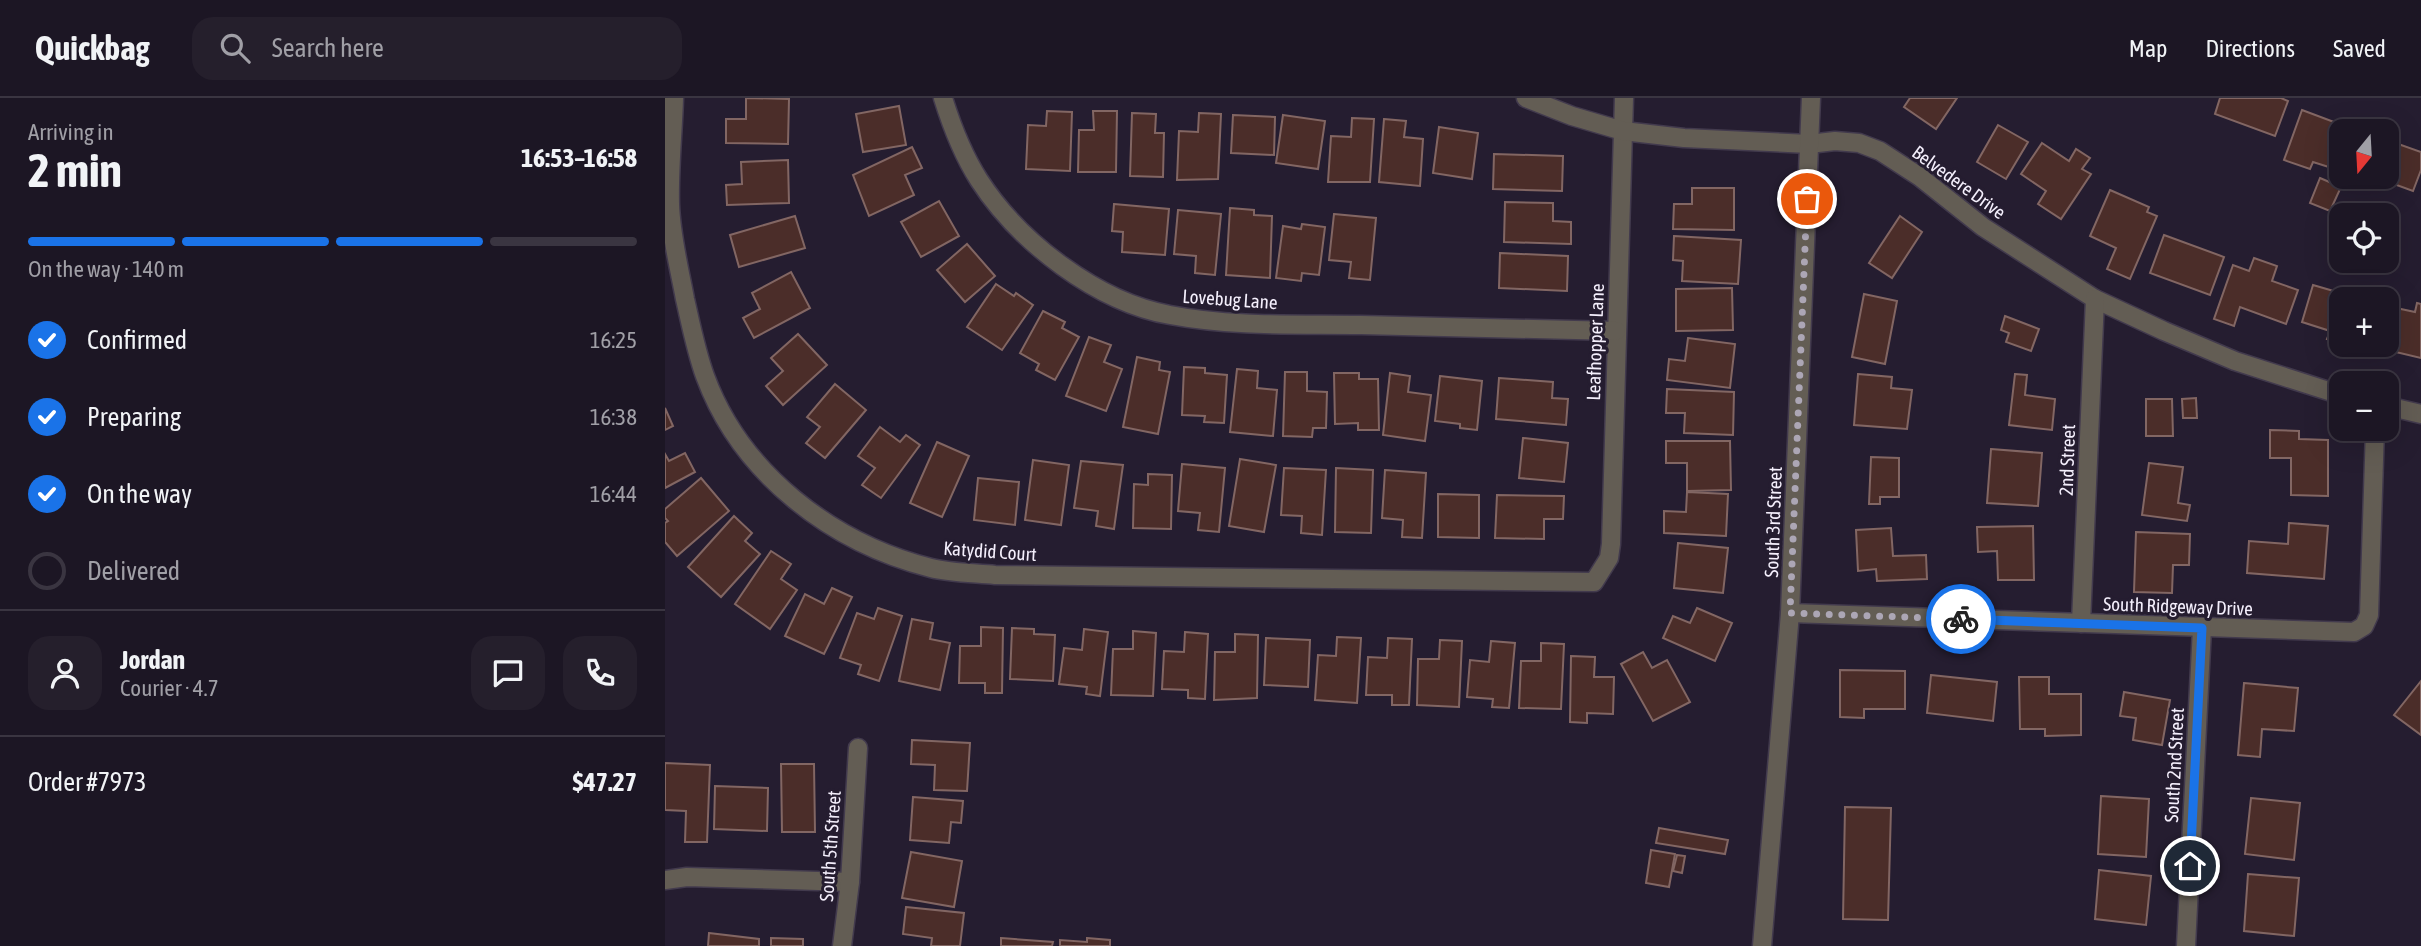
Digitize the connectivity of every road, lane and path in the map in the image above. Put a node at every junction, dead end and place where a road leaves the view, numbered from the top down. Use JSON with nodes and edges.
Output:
{"nodes":[{"id":1,"x":674,"y":98,"type":"edge"},
{"id":2,"x":943,"y":98,"type":"edge"},
{"id":3,"x":1526,"y":98,"type":"edge"},
{"id":4,"x":1624,"y":98,"type":"edge"},
{"id":5,"x":1811,"y":98,"type":"edge"},
{"id":6,"x":1623,"y":131,"type":"junction"},
{"id":7,"x":1809,"y":144,"type":"junction"},
{"id":8,"x":2095,"y":299,"type":"junction"},
{"id":9,"x":1616,"y":331,"type":"junction"},
{"id":10,"x":2329,"y":391,"type":"edge"},
{"id":11,"x":2399,"y":409,"type":"edge"},
{"id":12,"x":2421,"y":414,"type":"edge"},
{"id":13,"x":2375,"y":441,"type":"edge"},
{"id":14,"x":1594,"y":582,"type":"joint"},
{"id":15,"x":1790,"y":613,"type":"junction"},
{"id":16,"x":2081,"y":623,"type":"junction"},
{"id":17,"x":2202,"y":628,"type":"junction"},
{"id":18,"x":858,"y":748,"type":"dead end"},
{"id":19,"x":665,"y":880,"type":"edge"},
{"id":20,"x":851,"y":882,"type":"junction"},
{"id":21,"x":842,"y":946,"type":"edge"},
{"id":22,"x":1762,"y":946,"type":"edge"},
{"id":23,"x":2186,"y":946,"type":"edge"}],
"edges":[{"from":1,"to":14,"type":"street","name":"Katydid Court"},
{"from":2,"to":9,"type":"street","name":"Lovebug Lane"},
{"from":3,"to":6,"type":"street","name":"Belvedere Drive"},
{"from":4,"to":6,"type":"street","name":"Leafhopper Lane"},
{"from":5,"to":7,"type":"street","name":"South 3rd Street"},
{"from":6,"to":7,"type":"street","name":"Belvedere Drive"},
{"from":6,"to":9,"type":"street","name":"Leafhopper Lane"},
{"from":7,"to":8,"type":"street","name":"Belvedere Drive"},
{"from":7,"to":15,"type":"street","name":"South 3rd Street"},
{"from":8,"to":10,"type":"street","name":"Belvedere Drive"},
{"from":8,"to":16,"type":"street","name":"2nd Street"},
{"from":9,"to":14,"type":"street","name":"Leafhopper Lane"},
{"from":11,"to":12,"type":"street"},
{"from":13,"to":17,"type":"street","name":"South Ridgeway Drive"},
{"from":15,"to":16,"type":"street","name":"South Ridgeway Drive"},
{"from":15,"to":22,"type":"street","name":"South 3rd Street"},
{"from":16,"to":17,"type":"street","name":"South Ridgeway Drive"},
{"from":17,"to":23,"type":"street","name":"South 2nd Street"},
{"from":18,"to":20,"type":"street","name":"South 5th Street"},
{"from":19,"to":20,"type":"street"},
{"from":20,"to":21,"type":"street","name":"South 5th Street"}]}
